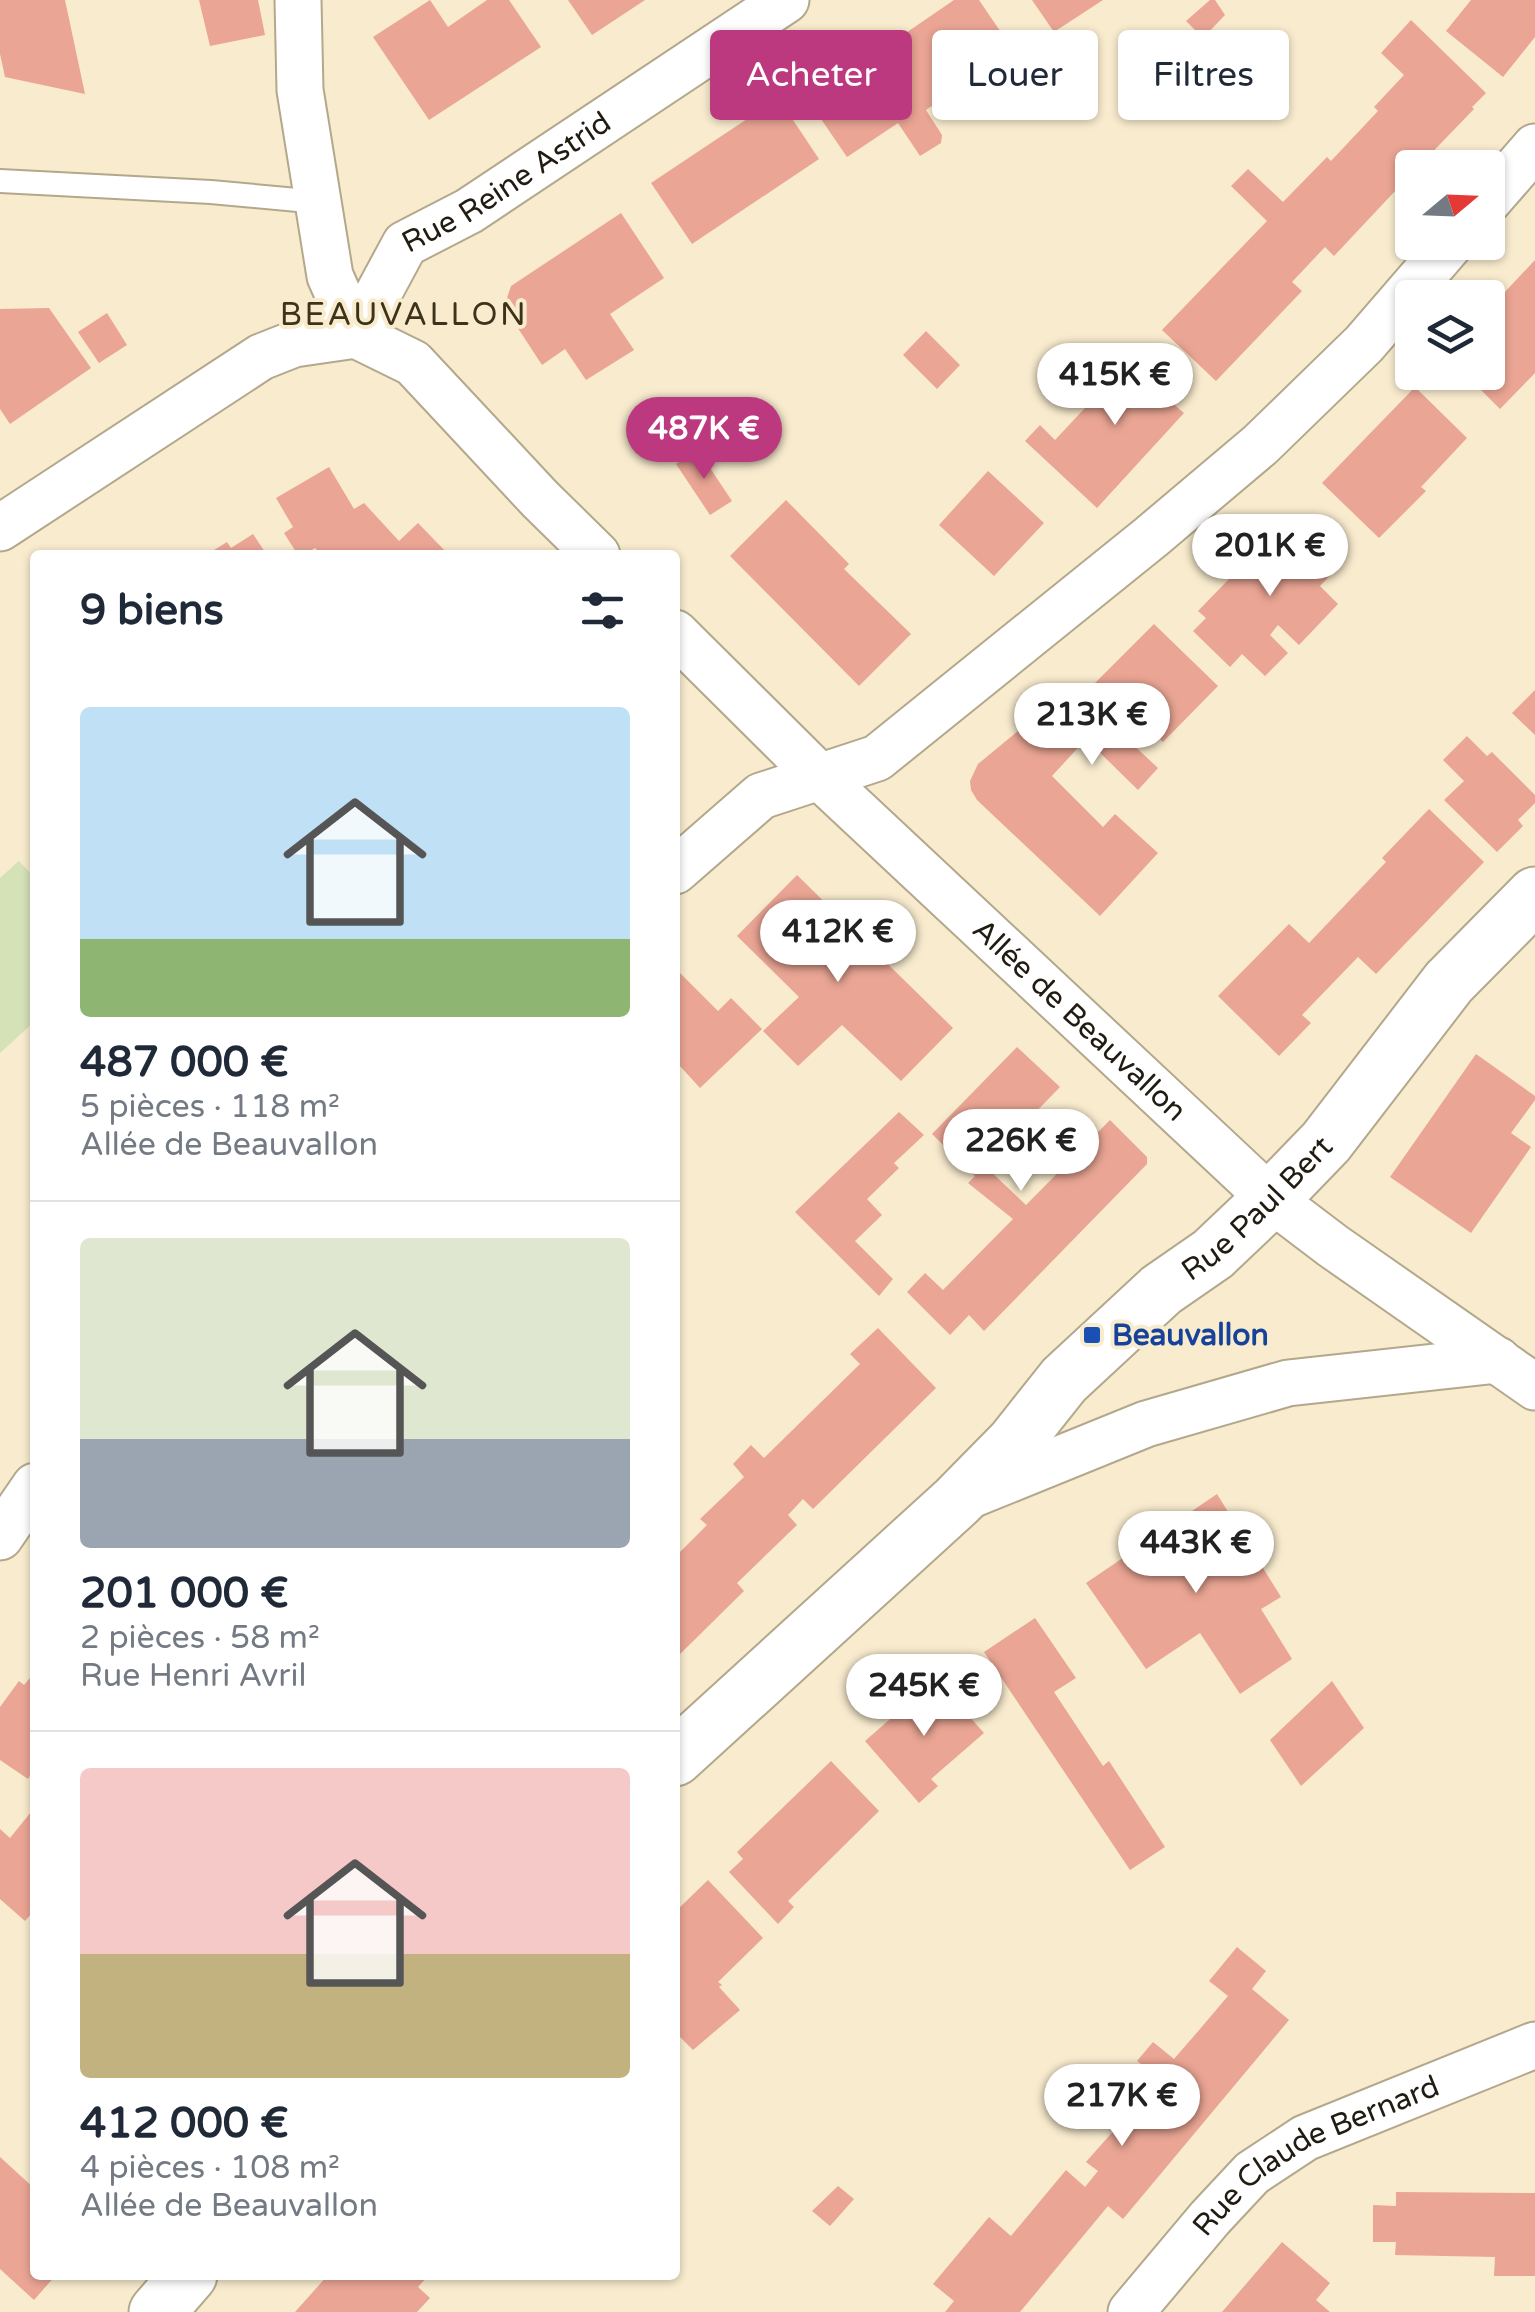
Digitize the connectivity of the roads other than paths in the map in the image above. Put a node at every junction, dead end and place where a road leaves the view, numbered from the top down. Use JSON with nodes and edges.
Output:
{"nodes":[{"id":1,"x":298,"y":0,"type":"edge"},
{"id":2,"x":786,"y":0,"type":"edge"},
{"id":3,"x":1535,"y":146,"type":"edge"},
{"id":4,"x":0,"y":181,"type":"edge"},
{"id":5,"x":1505,"y":181,"type":"edge"},
{"id":6,"x":319,"y":202,"type":"junction"},
{"id":7,"x":1436,"y":260,"type":"edge"},
{"id":8,"x":356,"y":335,"type":"junction"},
{"id":9,"x":0,"y":528,"type":"edge"},
{"id":10,"x":591,"y":550,"type":"edge"},
{"id":11,"x":680,"y":638,"type":"edge"},
{"id":12,"x":820,"y":777,"type":"junction"},
{"id":13,"x":680,"y":867,"type":"edge"},
{"id":14,"x":1535,"y":895,"type":"edge"},
{"id":15,"x":1271,"y":1199,"type":"junction"},
{"id":16,"x":1498,"y":1360,"type":"junction"},
{"id":17,"x":1535,"y":1387,"type":"edge"},
{"id":18,"x":30,"y":1493,"type":"edge"},
{"id":19,"x":958,"y":1500,"type":"junction"},
{"id":20,"x":0,"y":1537,"type":"edge"},
{"id":21,"x":680,"y":1753,"type":"edge"},
{"id":22,"x":1535,"y":2045,"type":"edge"},
{"id":23,"x":185,"y":2280,"type":"edge"},
{"id":24,"x":157,"y":2312,"type":"edge"},
{"id":25,"x":1131,"y":2312,"type":"edge"}],
"edges":[{"from":1,"to":6,"type":"street"},
{"from":2,"to":8,"type":"street","name":"Rue Reine Astrid"},
{"from":3,"to":5,"type":"street"},
{"from":4,"to":6,"type":"lane"},
{"from":6,"to":8,"type":"street"},
{"from":7,"to":12,"type":"street"},
{"from":8,"to":9,"type":"street"},
{"from":8,"to":10,"type":"street"},
{"from":11,"to":12,"type":"street","name":"Allée de Beauvallon"},
{"from":12,"to":13,"type":"street"},
{"from":12,"to":15,"type":"street","name":"Allée de Beauvallon"},
{"from":14,"to":15,"type":"main road","name":"Rue Paul Bert"},
{"from":15,"to":16,"type":"street","name":"Allée de Beauvallon"},
{"from":15,"to":19,"type":"main road","name":"Rue Paul Bert"},
{"from":16,"to":17,"type":"street","name":"Allée de Beauvallon"},
{"from":16,"to":19,"type":"street","name":"Rue Paul Bert"},
{"from":18,"to":20,"type":"street"},
{"from":19,"to":21,"type":"main road","name":"Rue Paul Bert"},
{"from":22,"to":25,"type":"street","name":"Rue Claude Bernard"},
{"from":23,"to":24,"type":"main road"}]}
